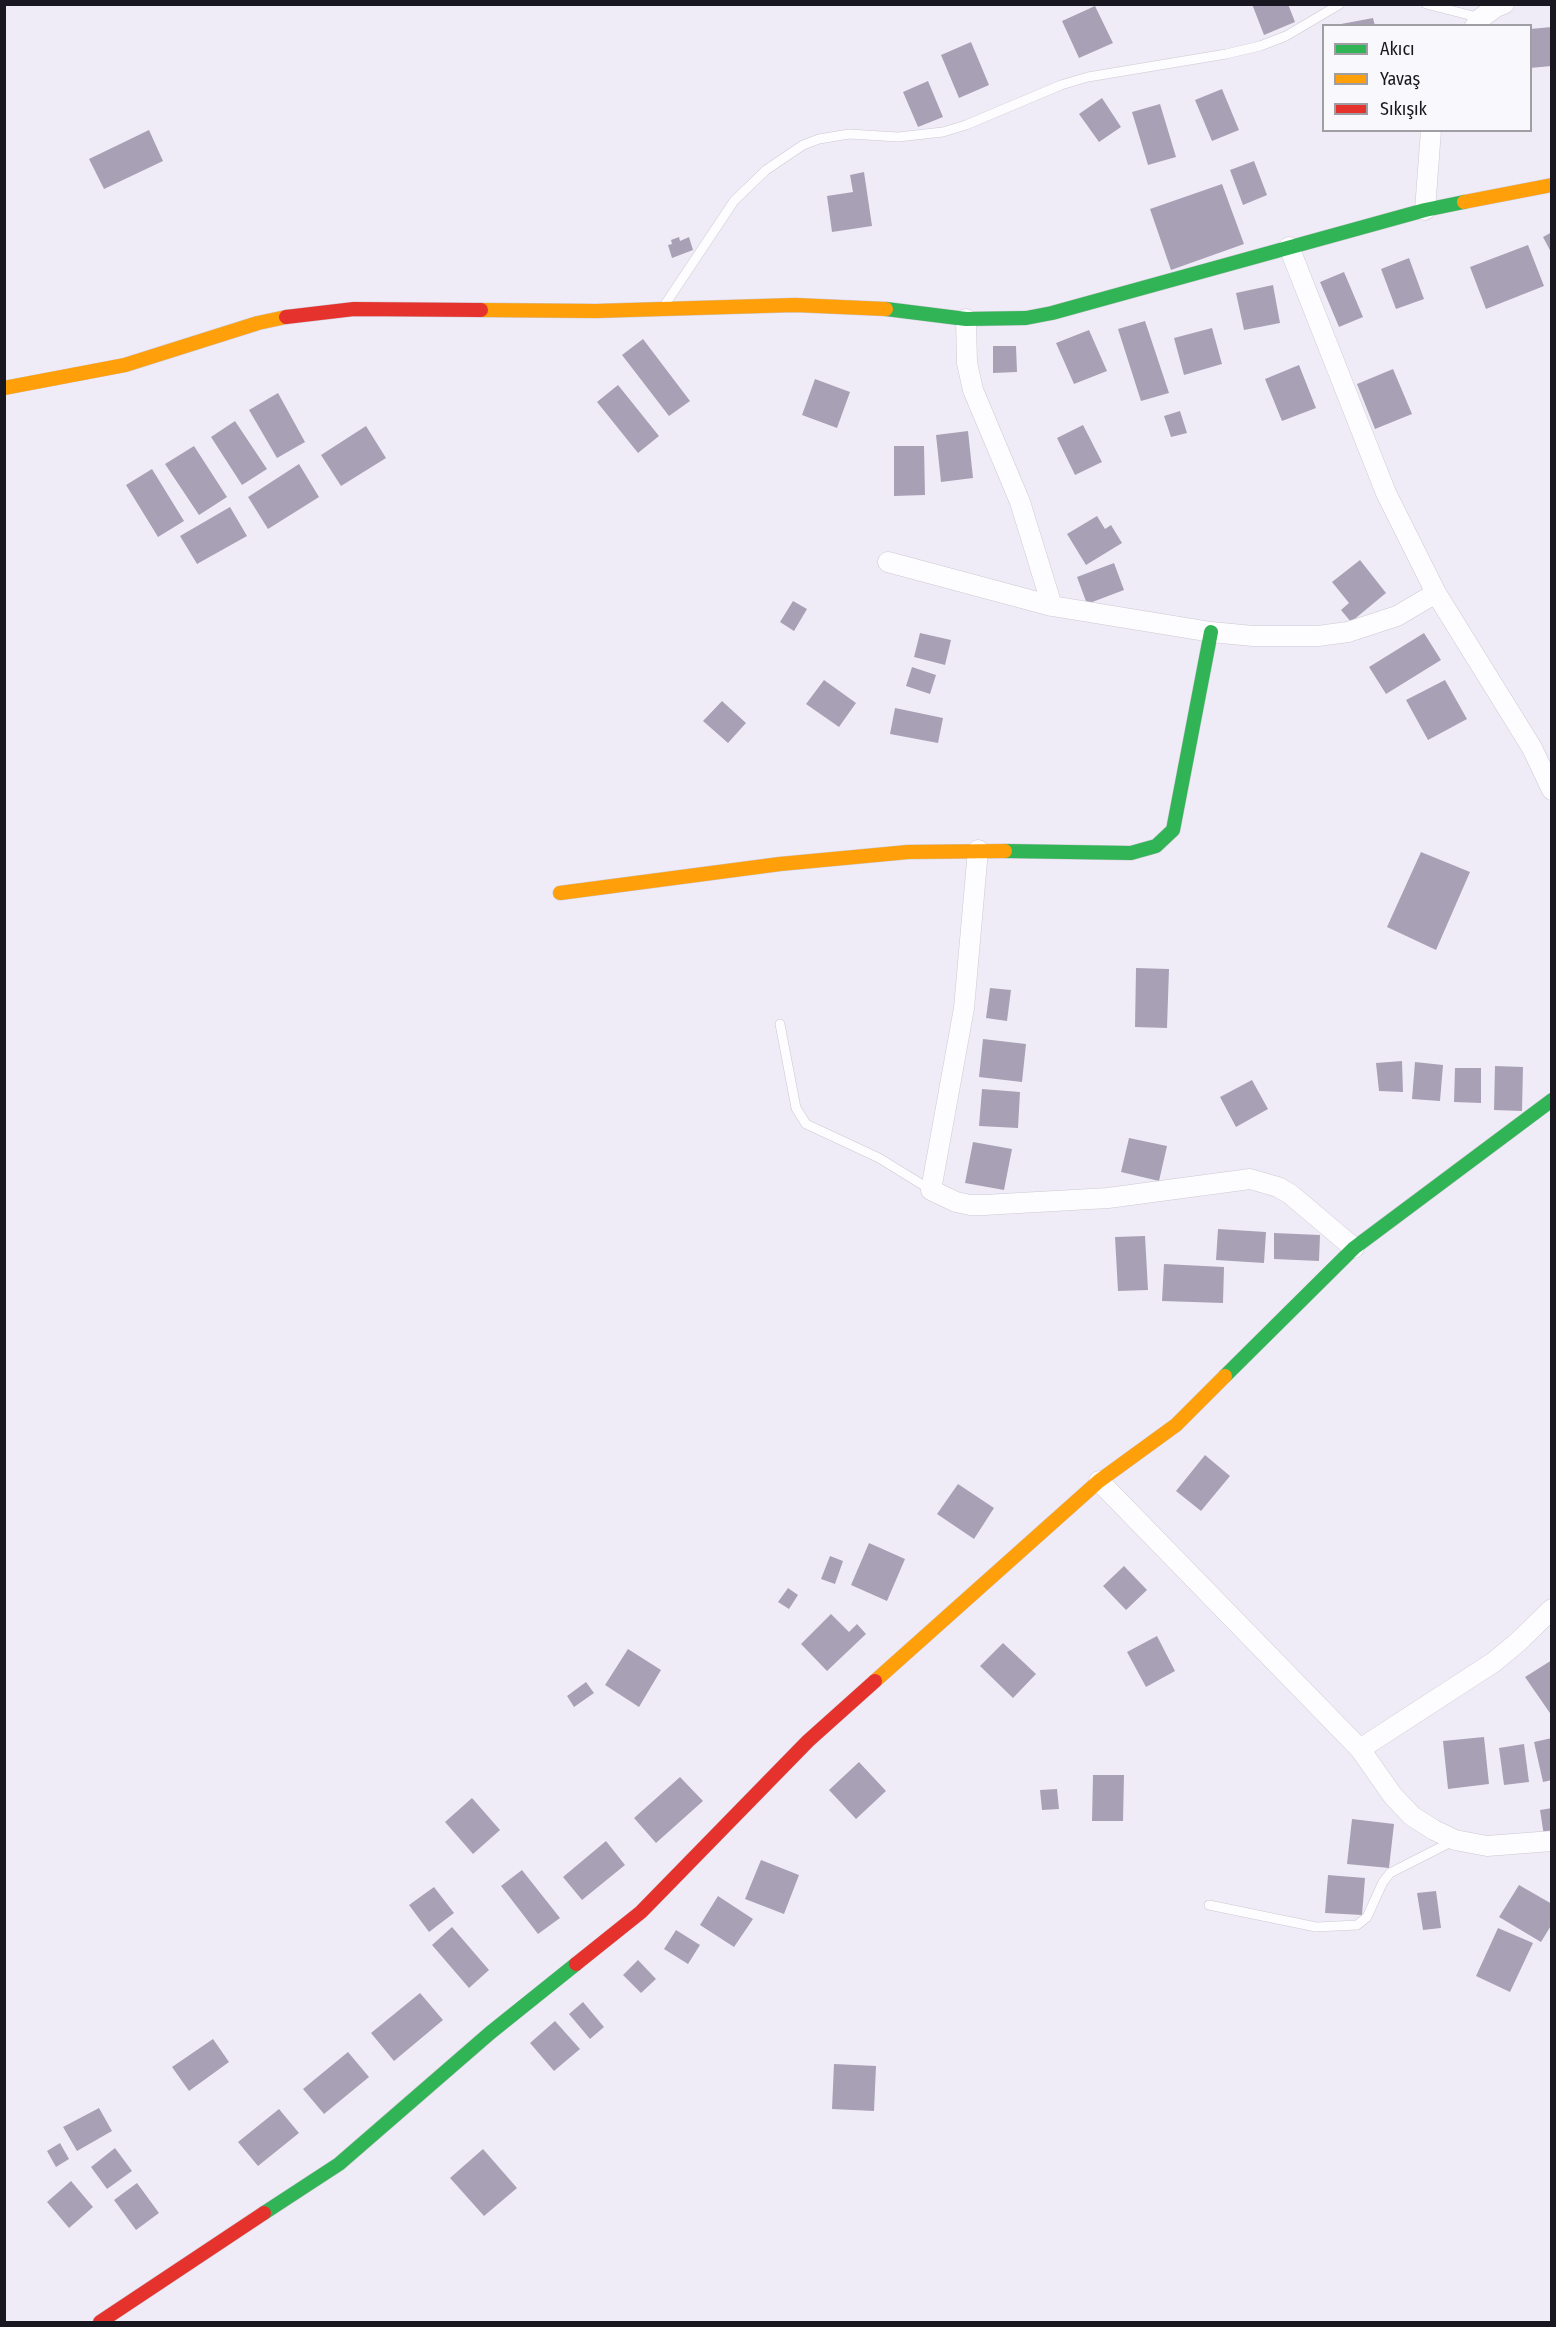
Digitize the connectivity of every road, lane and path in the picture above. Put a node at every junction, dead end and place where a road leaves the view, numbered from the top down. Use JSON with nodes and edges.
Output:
{"nodes":[{"id":1,"x":1340,"y":4,"type":"edge"},
{"id":2,"x":1426,"y":4,"type":"edge"},
{"id":3,"x":1504,"y":4,"type":"edge"},
{"id":4,"x":1478,"y":22,"type":"edge"},
{"id":5,"x":1431,"y":132,"type":"edge"},
{"id":6,"x":1551,"y":185,"type":"edge"},
{"id":7,"x":1425,"y":210,"type":"junction"},
{"id":8,"x":1289,"y":247,"type":"junction"},
{"id":9,"x":663,"y":309,"type":"junction"},
{"id":10,"x":966,"y":320,"type":"junction"},
{"id":11,"x":4,"y":388,"type":"edge"},
{"id":12,"x":888,"y":562,"type":"dead end"},
{"id":13,"x":1436,"y":593,"type":"junction"},
{"id":14,"x":1052,"y":606,"type":"junction"},
{"id":15,"x":1211,"y":632,"type":"junction"},
{"id":16,"x":1551,"y":790,"type":"edge"},
{"id":17,"x":978,"y":850,"type":"junction"},
{"id":18,"x":560,"y":892,"type":"dead end"},
{"id":19,"x":780,"y":1024,"type":"dead end"},
{"id":20,"x":1551,"y":1100,"type":"edge"},
{"id":21,"x":932,"y":1190,"type":"junction"},
{"id":22,"x":1354,"y":1248,"type":"junction"},
{"id":23,"x":1099,"y":1481,"type":"junction"},
{"id":24,"x":1551,"y":1609,"type":"edge"},
{"id":25,"x":1360,"y":1749,"type":"junction"},
{"id":26,"x":1455,"y":1840,"type":"junction"},
{"id":27,"x":1551,"y":1840,"type":"edge"},
{"id":28,"x":1209,"y":1905,"type":"dead end"},
{"id":29,"x":100,"y":2322,"type":"edge"}],
"edges":[{"from":1,"to":9,"type":"lane"},
{"from":2,"to":4,"type":"lane"},
{"from":3,"to":4,"type":"street"},
{"from":5,"to":7,"type":"street"},
{"from":6,"to":7,"type":"street"},
{"from":7,"to":8,"type":"street"},
{"from":8,"to":10,"type":"street"},
{"from":8,"to":13,"type":"street"},
{"from":9,"to":10,"type":"street"},
{"from":9,"to":11,"type":"street"},
{"from":10,"to":14,"type":"street"},
{"from":12,"to":14,"type":"street"},
{"from":13,"to":15,"type":"street"},
{"from":13,"to":16,"type":"street"},
{"from":14,"to":15,"type":"street"},
{"from":15,"to":17,"type":"street"},
{"from":17,"to":18,"type":"street"},
{"from":17,"to":21,"type":"street"},
{"from":19,"to":21,"type":"lane"},
{"from":20,"to":22,"type":"street"},
{"from":21,"to":22,"type":"street"},
{"from":22,"to":23,"type":"street"},
{"from":23,"to":25,"type":"street"},
{"from":23,"to":29,"type":"street"},
{"from":24,"to":25,"type":"street"},
{"from":25,"to":26,"type":"street"},
{"from":26,"to":27,"type":"street"},
{"from":26,"to":28,"type":"lane"}]}
